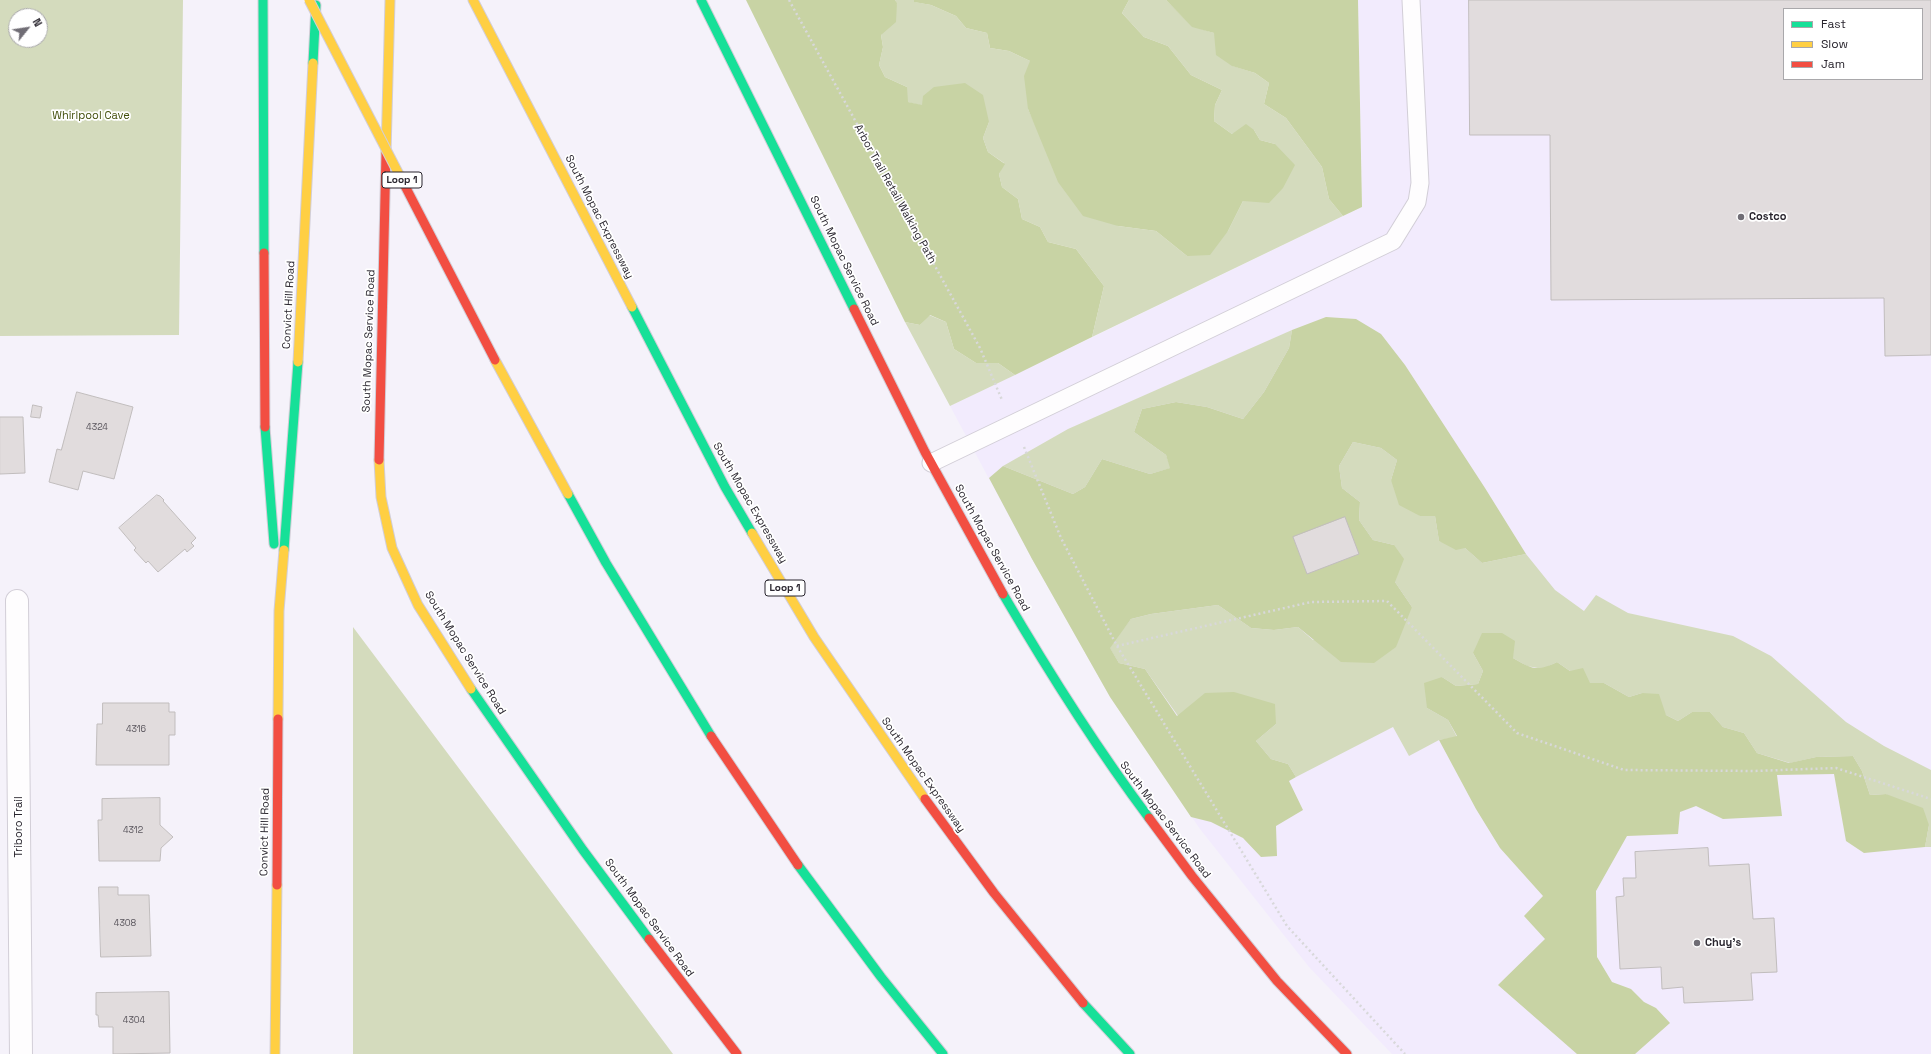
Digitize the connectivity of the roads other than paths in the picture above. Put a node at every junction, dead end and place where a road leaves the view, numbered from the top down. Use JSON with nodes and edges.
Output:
{"nodes":[{"id":1,"x":263,"y":0,"type":"edge"},
{"id":2,"x":309,"y":0,"type":"edge"},
{"id":3,"x":316,"y":0,"type":"edge"},
{"id":4,"x":390,"y":0,"type":"edge"},
{"id":5,"x":473,"y":0,"type":"edge"},
{"id":6,"x":701,"y":0,"type":"edge"},
{"id":7,"x":1411,"y":0,"type":"edge"},
{"id":8,"x":931,"y":464,"type":"junction"},
{"id":9,"x":17,"y":601,"type":"dead end"},
{"id":10,"x":279,"y":611,"type":"junction"},
{"id":11,"x":21,"y":1054,"type":"edge"},
{"id":12,"x":275,"y":1054,"type":"edge"},
{"id":13,"x":737,"y":1054,"type":"edge"},
{"id":14,"x":943,"y":1054,"type":"edge"},
{"id":15,"x":1130,"y":1054,"type":"edge"},
{"id":16,"x":1347,"y":1054,"type":"edge"}],
"edges":[{"from":1,"to":10,"type":"main road","name":"Convict Hill Road"},
{"from":2,"to":14,"type":"main road","number":"Loop 1","bridge":true},
{"from":3,"to":10,"type":"main road","name":"Convict Hill Road"},
{"from":4,"to":13,"type":"main road","name":"South Mopac Service Road"},
{"from":5,"to":15,"type":"main road","name":"South Mopac Expressway","number":"Loop 1"},
{"from":6,"to":8,"type":"main road","name":"South Mopac Service Road"},
{"from":7,"to":8,"type":"lane"},
{"from":8,"to":16,"type":"main road","name":"South Mopac Service Road"},
{"from":9,"to":11,"type":"street","name":"Triboro Trail"},
{"from":10,"to":12,"type":"main road","name":"Convict Hill Road"}]}
